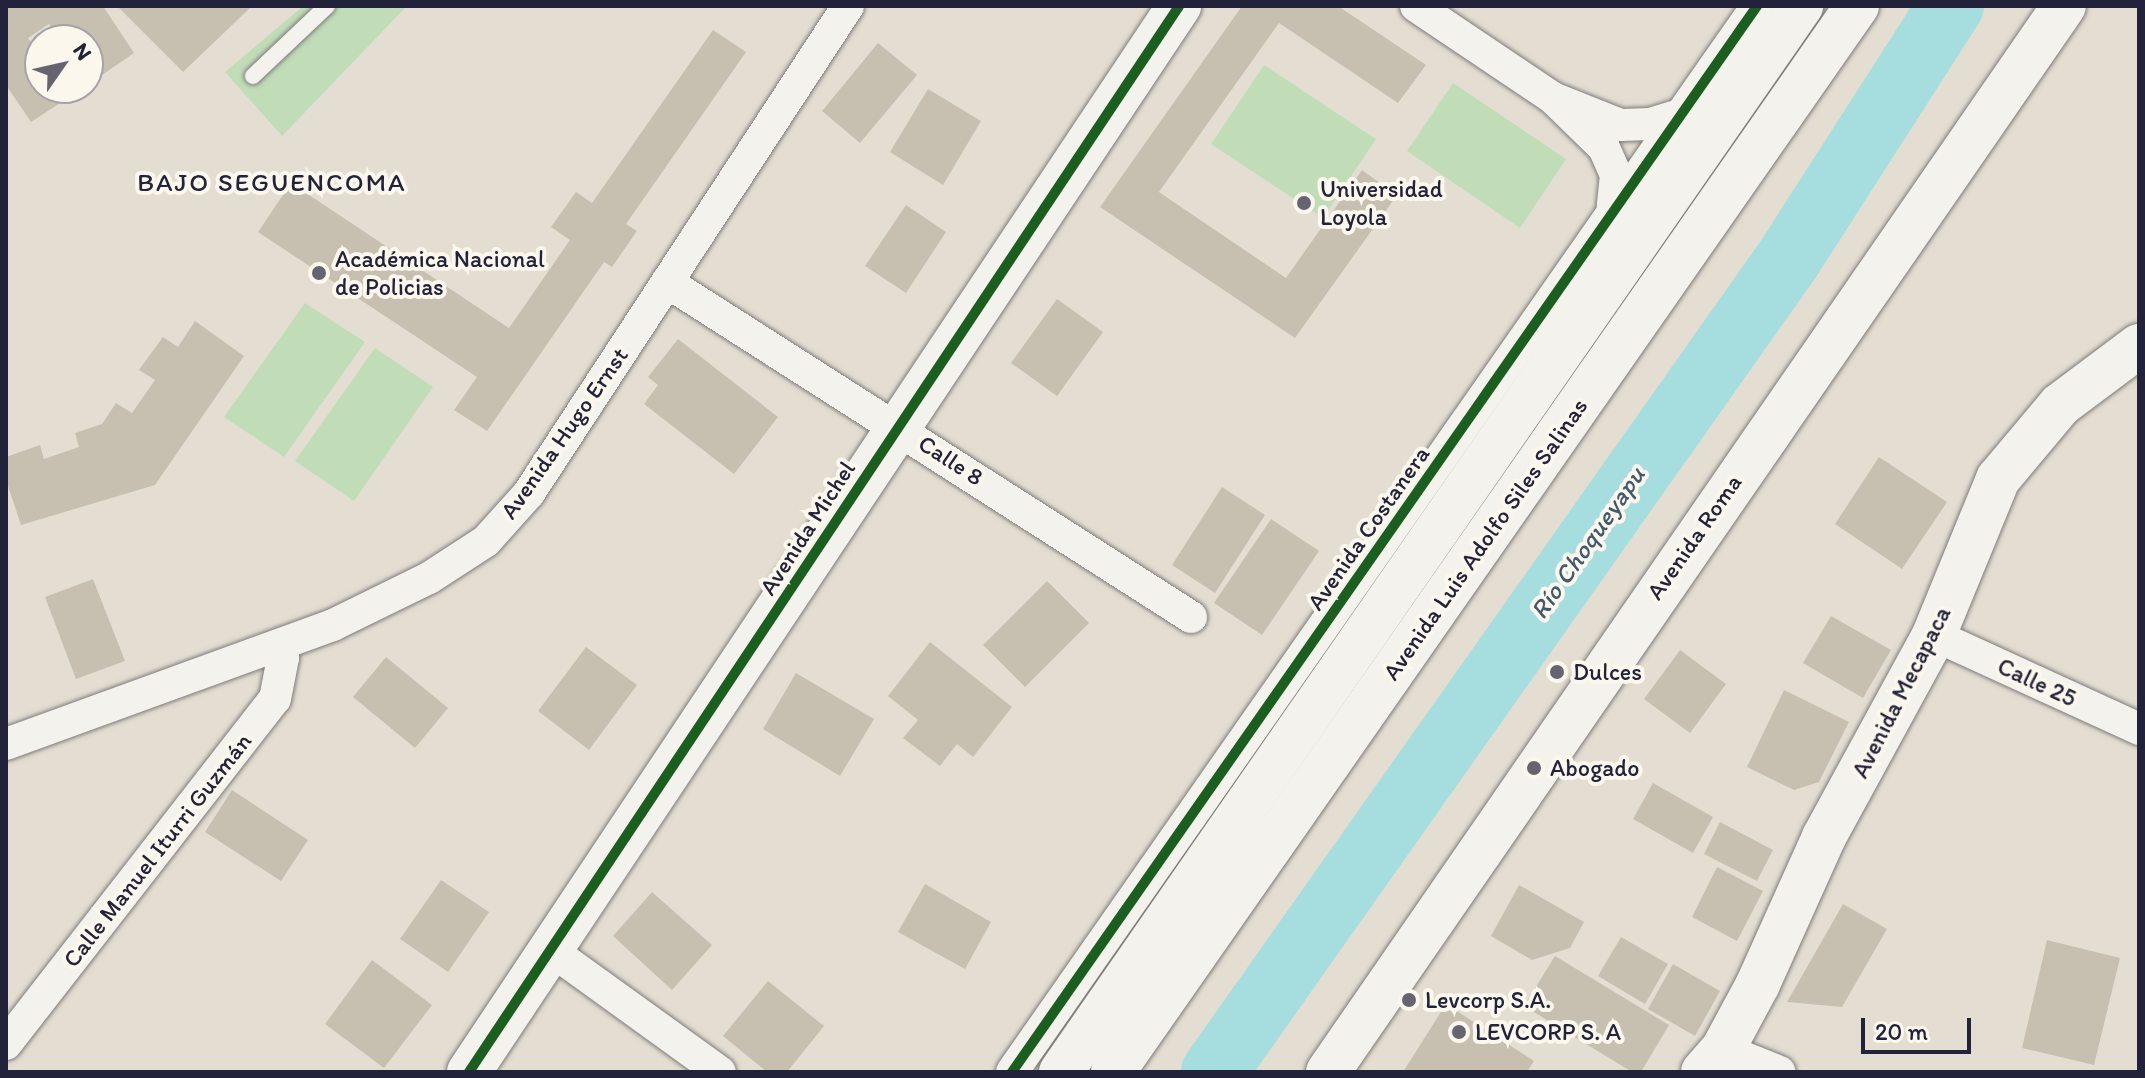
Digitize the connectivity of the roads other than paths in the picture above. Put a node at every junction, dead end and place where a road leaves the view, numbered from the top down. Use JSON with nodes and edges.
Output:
{"nodes":[{"id":1,"x":327,"y":6,"type":"edge"},
{"id":2,"x":848,"y":6,"type":"edge"},
{"id":3,"x":1179,"y":6,"type":"edge"},
{"id":4,"x":1416,"y":6,"type":"edge"},
{"id":5,"x":1757,"y":6,"type":"edge"},
{"id":6,"x":1801,"y":6,"type":"edge"},
{"id":7,"x":1857,"y":6,"type":"edge"},
{"id":8,"x":2064,"y":6,"type":"edge"},
{"id":9,"x":253,"y":76,"type":"dead end"},
{"id":10,"x":1553,"y":98,"type":"junction"},
{"id":11,"x":1679,"y":115,"type":"junction"},
{"id":12,"x":1613,"y":206,"type":"junction"},
{"id":13,"x":667,"y":282,"type":"junction"},
{"id":14,"x":2139,"y":346,"type":"edge"},
{"id":15,"x":898,"y":426,"type":"junction"},
{"id":16,"x":1191,"y":617,"type":"dead end"},
{"id":17,"x":1934,"y":635,"type":"junction"},
{"id":18,"x":280,"y":646,"type":"junction"},
{"id":19,"x":2139,"y":729,"type":"edge"},
{"id":20,"x":6,"y":744,"type":"edge"},
{"id":21,"x":552,"y":951,"type":"junction"},
{"id":22,"x":6,"y":1044,"type":"edge"},
{"id":23,"x":1713,"y":1060,"type":"edge"},
{"id":24,"x":469,"y":1072,"type":"edge"},
{"id":25,"x":720,"y":1072,"type":"edge"},
{"id":26,"x":1012,"y":1072,"type":"edge"},
{"id":27,"x":1061,"y":1072,"type":"edge"},
{"id":28,"x":1113,"y":1072,"type":"edge"},
{"id":29,"x":1328,"y":1072,"type":"edge"},
{"id":30,"x":1780,"y":1072,"type":"edge"}],
"edges":[{"from":1,"to":9,"type":"lane"},
{"from":2,"to":13,"type":"street","name":"Avenida Hugo Ernst"},
{"from":3,"to":15,"type":"main road","name":"Avenida Michel"},
{"from":4,"to":10,"type":"street"},
{"from":5,"to":11,"type":"street","name":"Avenida Costanera"},
{"from":6,"to":27,"type":"main road","name":"Avenida Luis Adolfo Siles Salinas"},
{"from":7,"to":28,"type":"main road","name":"Avenida Luis Adolfo Siles Salinas"},
{"from":8,"to":29,"type":"main road","name":"Avenida Roma"},
{"from":10,"to":11,"type":"street"},
{"from":10,"to":12,"type":"street"},
{"from":11,"to":12,"type":"street","name":"Avenida Costanera"},
{"from":12,"to":26,"type":"street","name":"Avenida Costanera"},
{"from":13,"to":15,"type":"street","name":"Calle 8"},
{"from":13,"to":18,"type":"street","name":"Avenida Hugo Ernst"},
{"from":14,"to":17,"type":"main road","name":"Avenida Mecapaca"},
{"from":15,"to":16,"type":"street","name":"Calle 8"},
{"from":15,"to":21,"type":"main road","name":"Avenida Michel"},
{"from":17,"to":19,"type":"street","name":"Calle 25"},
{"from":17,"to":23,"type":"main road","name":"Avenida Mecapaca"},
{"from":18,"to":20,"type":"street","name":"Avenida Hugo Ernst"},
{"from":18,"to":22,"type":"street","name":"Calle Manuel Iturri Guzmán"},
{"from":21,"to":24,"type":"main road","name":"Avenida Michel"},
{"from":21,"to":25,"type":"street"},
{"from":23,"to":30,"type":"street"}]}
